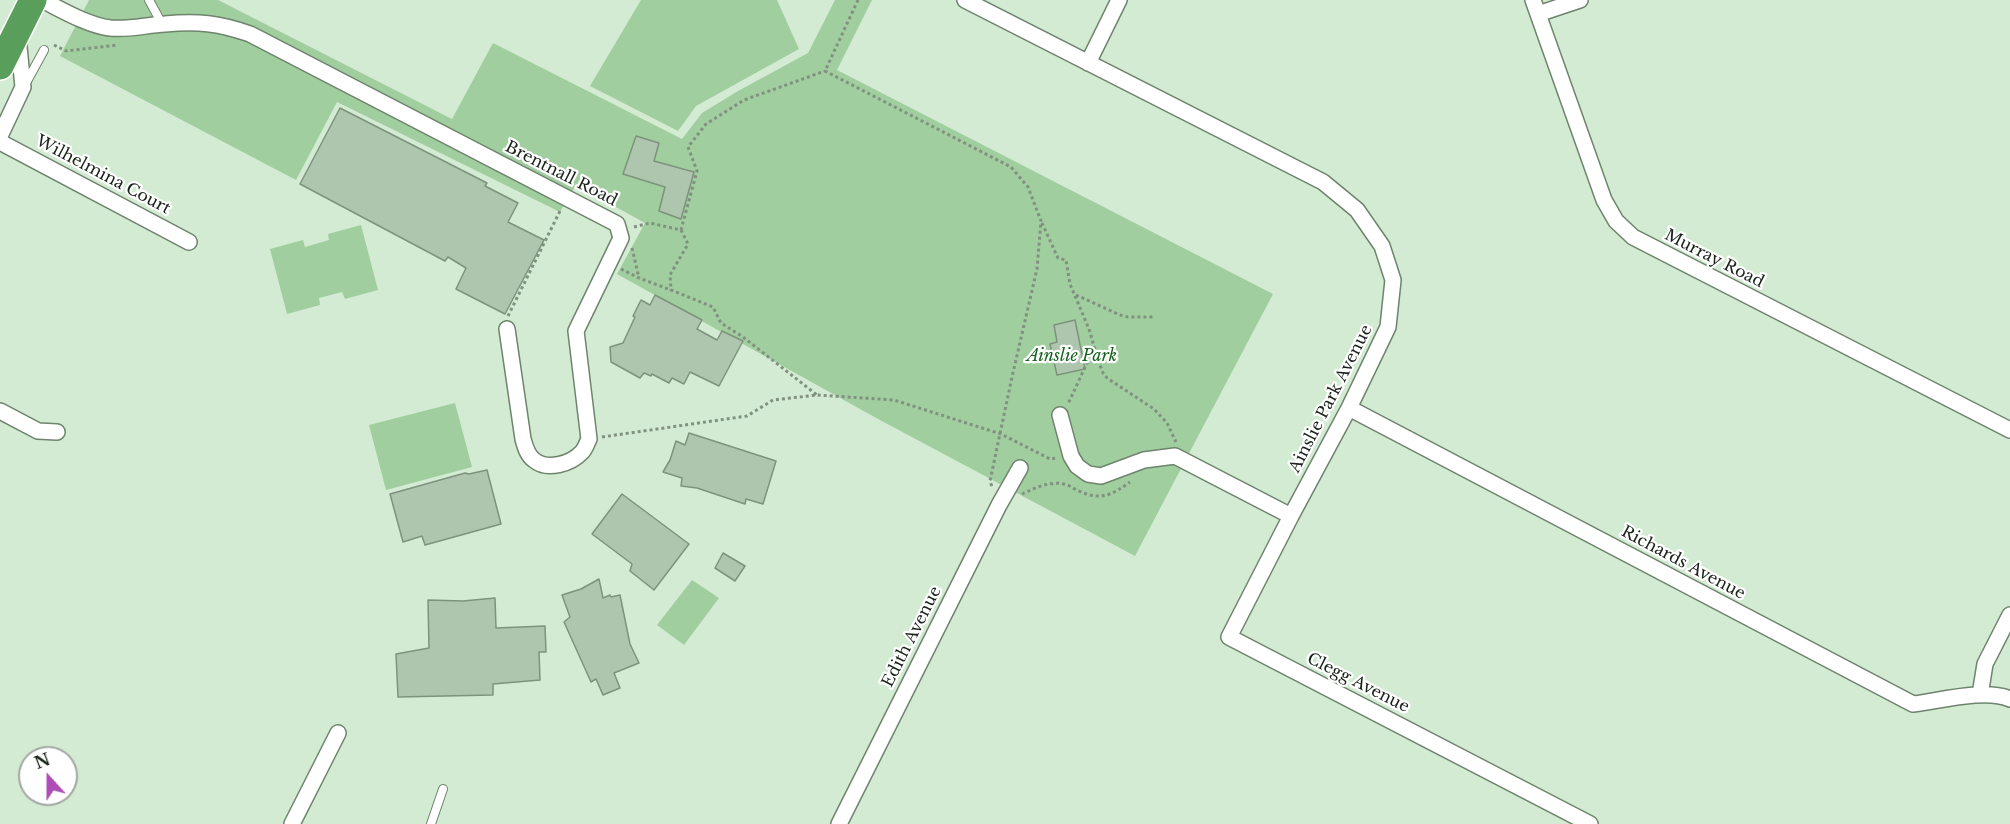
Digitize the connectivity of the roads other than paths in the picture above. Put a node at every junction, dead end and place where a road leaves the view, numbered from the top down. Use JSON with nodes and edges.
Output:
{"nodes":[{"id":1,"x":33,"y":0,"type":"edge"},
{"id":2,"x":42,"y":0,"type":"edge"},
{"id":3,"x":149,"y":0,"type":"edge"},
{"id":4,"x":965,"y":0,"type":"edge"},
{"id":5,"x":1119,"y":0,"type":"edge"},
{"id":6,"x":1580,"y":0,"type":"edge"},
{"id":7,"x":1535,"y":7,"type":"edge"},
{"id":8,"x":162,"y":24,"type":"junction"},
{"id":9,"x":18,"y":31,"type":"junction"},
{"id":10,"x":44,"y":50,"type":"dead end"},
{"id":11,"x":1088,"y":63,"type":"junction"},
{"id":12,"x":0,"y":66,"type":"edge"},
{"id":13,"x":23,"y":87,"type":"junction"},
{"id":14,"x":0,"y":136,"type":"edge"},
{"id":15,"x":0,"y":142,"type":"edge"},
{"id":16,"x":189,"y":242,"type":"dead end"},
{"id":17,"x":507,"y":329,"type":"road end"},
{"id":18,"x":1349,"y":408,"type":"junction"},
{"id":19,"x":0,"y":411,"type":"edge"},
{"id":20,"x":1060,"y":415,"type":"road end"},
{"id":21,"x":2008,"y":424,"type":"edge"},
{"id":22,"x":57,"y":432,"type":"dead end"},
{"id":23,"x":1020,"y":468,"type":"dead end"},
{"id":24,"x":1291,"y":516,"type":"junction"},
{"id":25,"x":2010,"y":615,"type":"edge"},
{"id":26,"x":1980,"y":695,"type":"junction"},
{"id":27,"x":2010,"y":699,"type":"edge"},
{"id":28,"x":338,"y":732,"type":"dead end"},
{"id":29,"x":443,"y":789,"type":"dead end"},
{"id":30,"x":292,"y":824,"type":"edge"},
{"id":31,"x":431,"y":824,"type":"edge"},
{"id":32,"x":839,"y":824,"type":"edge"},
{"id":33,"x":1590,"y":824,"type":"edge"}],
"edges":[{"from":1,"to":9,"type":"highway"},
{"from":2,"to":8,"type":"street","name":"Brentnall Road"},
{"from":3,"to":8,"type":"lane"},
{"from":4,"to":11,"type":"street","name":"Ainslie Park Avenue"},
{"from":5,"to":11,"type":"street"},
{"from":6,"to":7,"type":"street"},
{"from":7,"to":21,"type":"street","name":"Murray Road"},
{"from":8,"to":17,"type":"street","name":"Brentnall Road"},
{"from":9,"to":12,"type":"highway"},
{"from":9,"to":13,"type":"street"},
{"from":10,"to":13,"type":"lane"},
{"from":11,"to":18,"type":"street","name":"Ainslie Park Avenue"},
{"from":13,"to":14,"type":"street"},
{"from":15,"to":16,"type":"street","name":"Wilhelmina Court"},
{"from":18,"to":24,"type":"street","name":"Ainslie Park Avenue"},
{"from":18,"to":26,"type":"street","name":"Richards Avenue"},
{"from":19,"to":22,"type":"street"},
{"from":20,"to":24,"type":"street"},
{"from":23,"to":32,"type":"street","name":"Edith Avenue"},
{"from":24,"to":33,"type":"street","name":"Clegg Avenue"},
{"from":25,"to":26,"type":"street"},
{"from":26,"to":27,"type":"street","name":"Richards Avenue"},
{"from":28,"to":30,"type":"street"},
{"from":29,"to":31,"type":"lane"}]}
